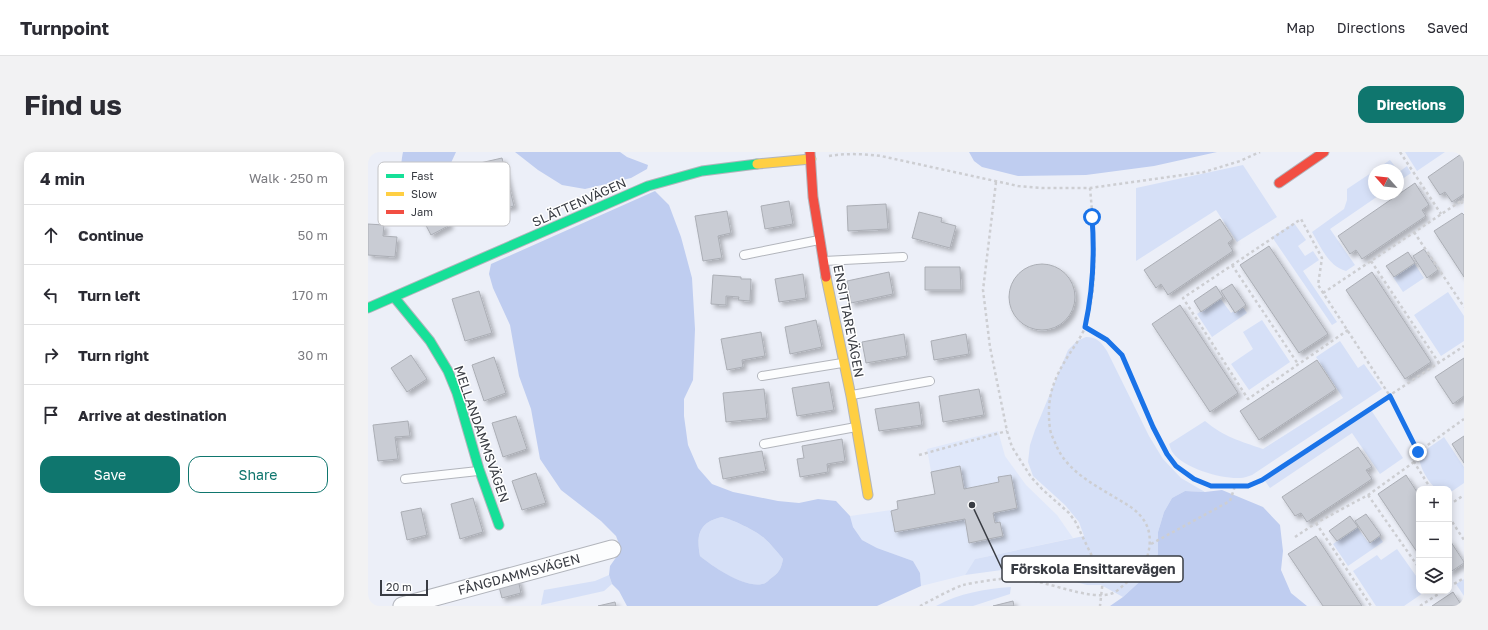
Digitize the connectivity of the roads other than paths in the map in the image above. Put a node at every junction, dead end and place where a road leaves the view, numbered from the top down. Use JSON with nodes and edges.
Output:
{"nodes":[{"id":1,"x":1324,"y":152,"type":"edge"},
{"id":2,"x":811,"y":155,"type":"edge"},
{"id":3,"x":1279,"y":183,"type":"dead end"},
{"id":4,"x":820,"y":240,"type":"junction"},
{"id":5,"x":744,"y":255,"type":"dead end"},
{"id":6,"x":903,"y":257,"type":"dead end"},
{"id":7,"x":823,"y":261,"type":"junction"},
{"id":8,"x":394,"y":297,"type":"junction"},
{"id":9,"x":368,"y":308,"type":"edge"},
{"id":10,"x":843,"y":362,"type":"junction"},
{"id":11,"x":762,"y":376,"type":"dead end"},
{"id":12,"x":930,"y":381,"type":"dead end"},
{"id":13,"x":851,"y":396,"type":"junction"},
{"id":14,"x":856,"y":427,"type":"junction"},
{"id":15,"x":764,"y":444,"type":"dead end"},
{"id":16,"x":479,"y":471,"type":"junction"},
{"id":17,"x":405,"y":479,"type":"dead end"},
{"id":18,"x":868,"y":495,"type":"dead end"},
{"id":19,"x":499,"y":525,"type":"dead end"},
{"id":20,"x":612,"y":549,"type":"dead end"},
{"id":21,"x":402,"y":606,"type":"edge"}],
"edges":[{"from":1,"to":3,"type":"street"},
{"from":2,"to":4,"type":"street","name":"ENSITTAREVÄGEN"},
{"from":2,"to":8,"type":"street","name":"SLÄTTENVÄGEN"},
{"from":4,"to":5,"type":"lane"},
{"from":4,"to":7,"type":"street","name":"ENSITTAREVÄGEN"},
{"from":6,"to":7,"type":"lane"},
{"from":7,"to":10,"type":"street","name":"ENSITTAREVÄGEN"},
{"from":8,"to":9,"type":"street","name":"SLÄTTENVÄGEN"},
{"from":8,"to":16,"type":"street","name":"MELLANDAMMSVÄGEN"},
{"from":10,"to":11,"type":"lane"},
{"from":10,"to":13,"type":"street","name":"ENSITTAREVÄGEN"},
{"from":12,"to":13,"type":"lane"},
{"from":13,"to":14,"type":"street","name":"ENSITTAREVÄGEN"},
{"from":14,"to":15,"type":"lane"},
{"from":14,"to":18,"type":"street","name":"ENSITTAREVÄGEN"},
{"from":16,"to":17,"type":"lane"},
{"from":16,"to":19,"type":"street","name":"MELLANDAMMSVÄGEN"},
{"from":20,"to":21,"type":"street","name":"FÅNGDAMMSVÄGEN"}]}
